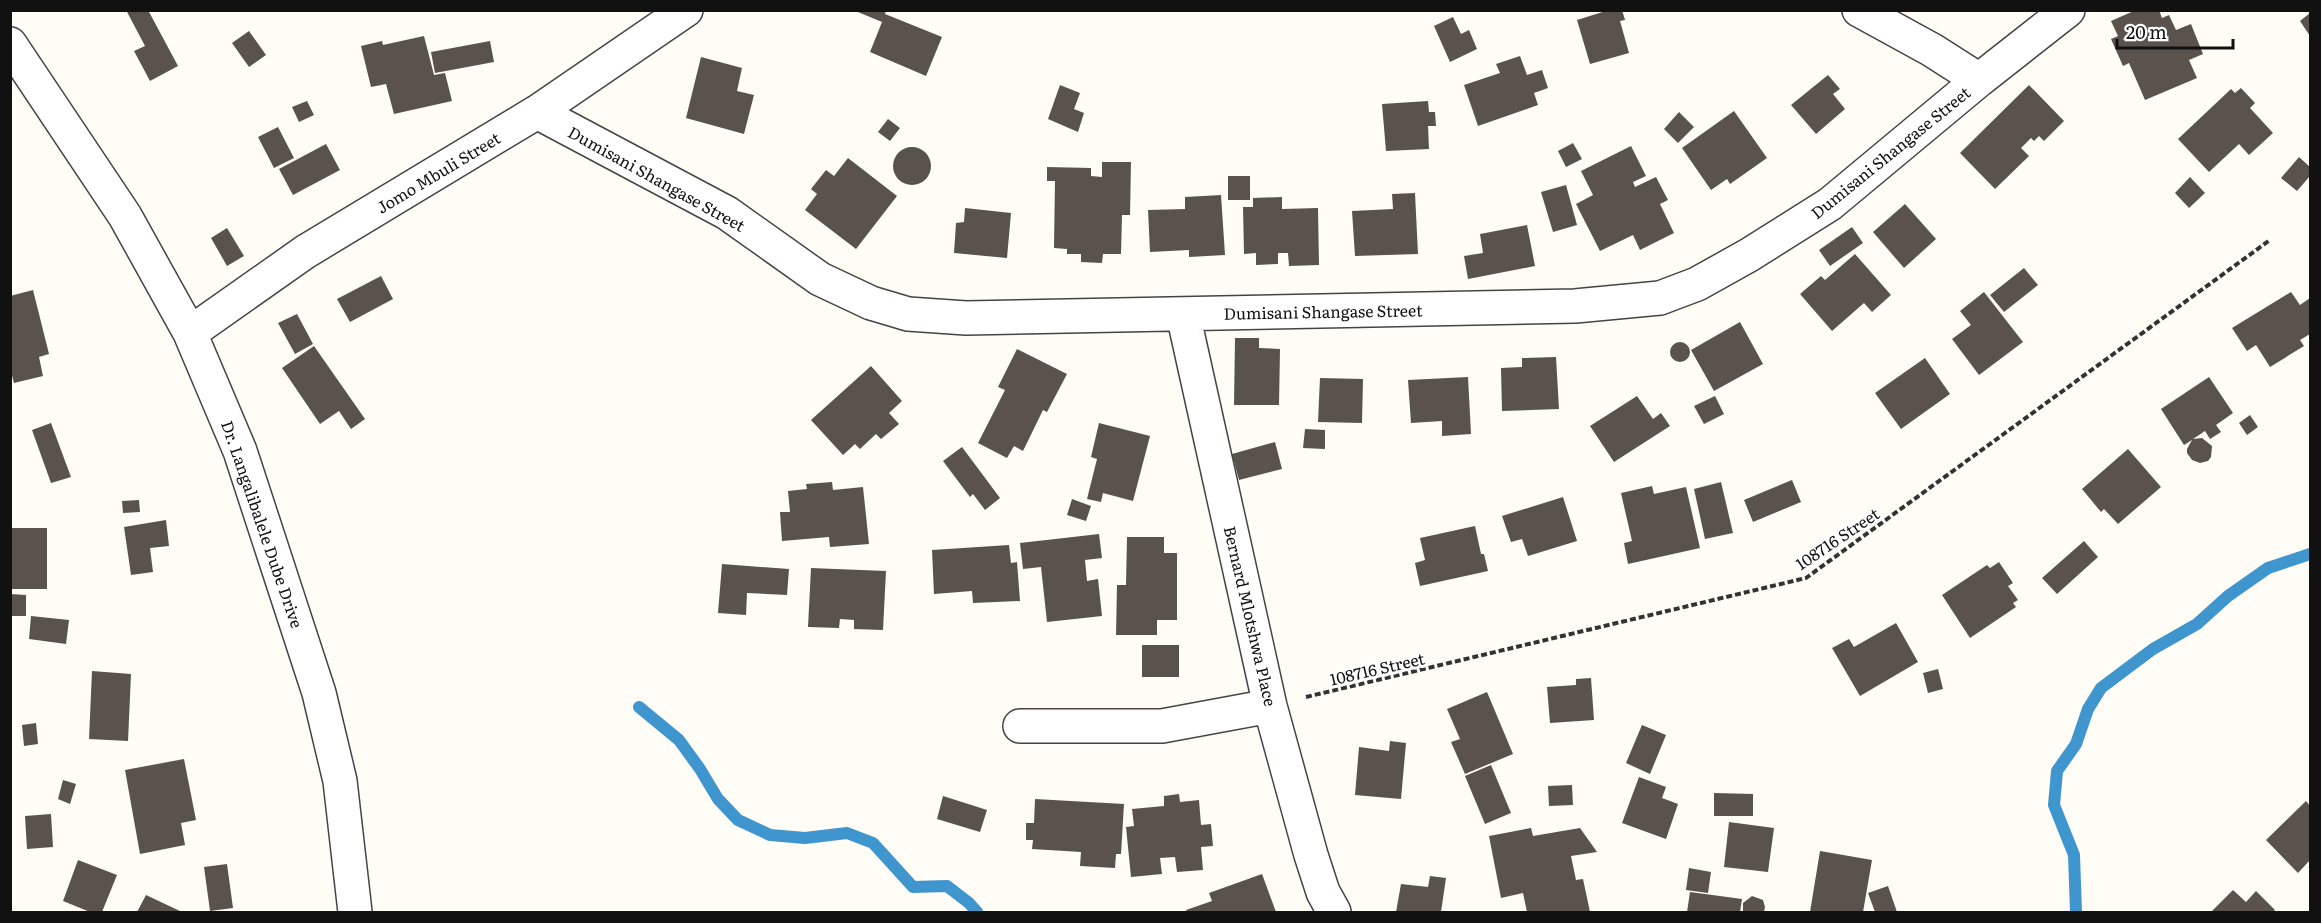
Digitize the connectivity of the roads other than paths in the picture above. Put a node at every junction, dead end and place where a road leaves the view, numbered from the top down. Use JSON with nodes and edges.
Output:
{"nodes":[{"id":1,"x":686,"y":10,"type":"edge"},
{"id":2,"x":1859,"y":10,"type":"edge"},
{"id":3,"x":2068,"y":10,"type":"edge"},
{"id":4,"x":10,"y":44,"type":"edge"},
{"id":5,"x":1979,"y":80,"type":"junction"},
{"id":6,"x":537,"y":112,"type":"junction"},
{"id":7,"x":1183,"y":314,"type":"junction"},
{"id":8,"x":190,"y":333,"type":"junction"},
{"id":9,"x":1270,"y":705,"type":"junction"},
{"id":10,"x":1020,"y":726,"type":"dead end"},
{"id":11,"x":355,"y":912,"type":"edge"},
{"id":12,"x":1334,"y":912,"type":"edge"}],
"edges":[{"from":1,"to":6,"type":"street","name":"Jomo Mbuli Street"},
{"from":2,"to":5,"type":"street"},
{"from":3,"to":5,"type":"street","name":"Dumisani Shangase Street"},
{"from":4,"to":8,"type":"street","name":"Dr. Langalibalele Dube Drive"},
{"from":5,"to":7,"type":"street","name":"Dumisani Shangase Street"},
{"from":6,"to":7,"type":"street","name":"Dumisani Shangase Street"},
{"from":6,"to":8,"type":"street","name":"Jomo Mbuli Street"},
{"from":7,"to":9,"type":"street","name":"Bernard Mlotshwa Place"},
{"from":8,"to":11,"type":"street","name":"Dr. Langalibalele Dube Drive"},
{"from":9,"to":10,"type":"street"},
{"from":9,"to":12,"type":"street","name":"Bernard Mlotshwa Place"}]}
